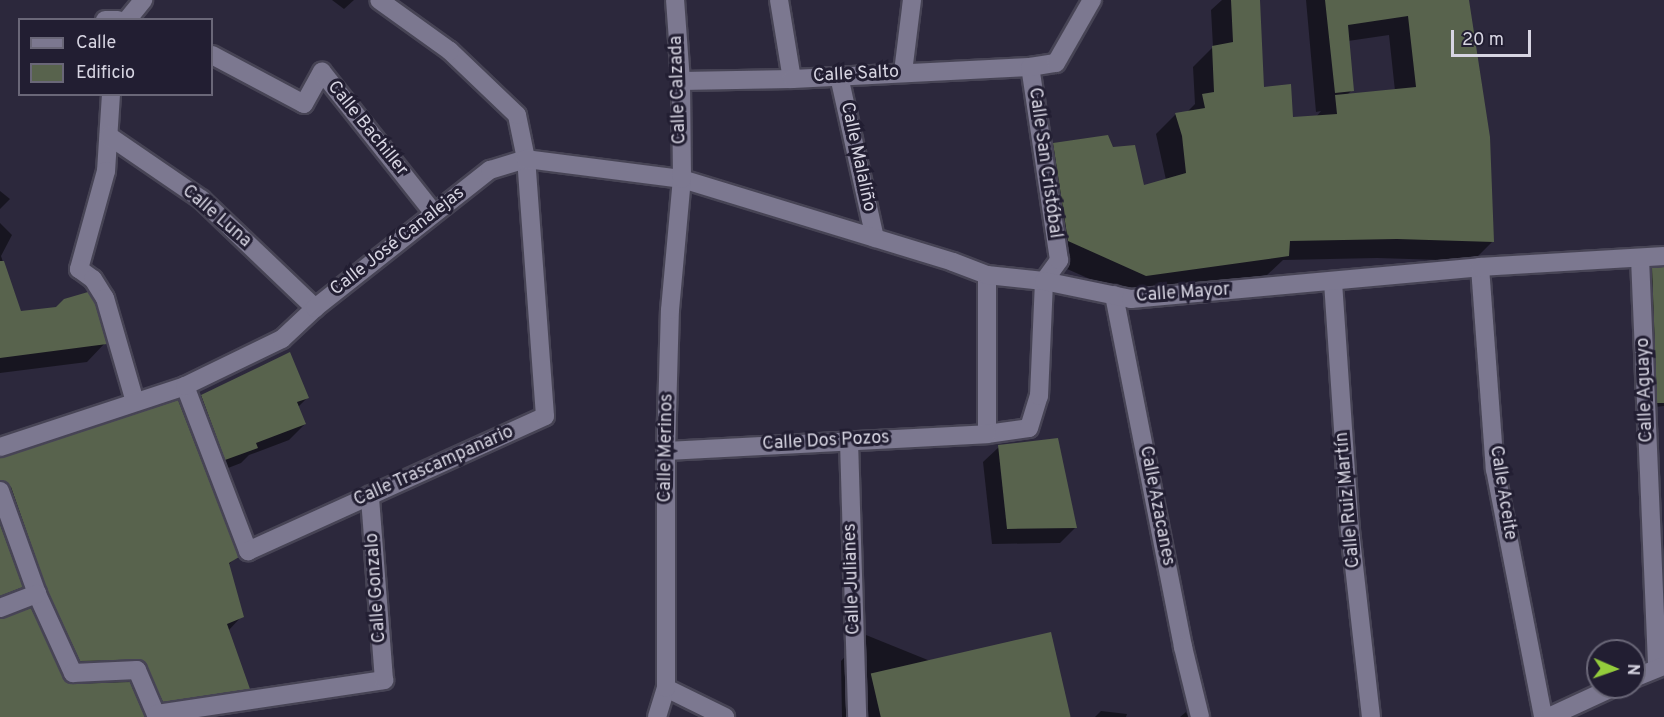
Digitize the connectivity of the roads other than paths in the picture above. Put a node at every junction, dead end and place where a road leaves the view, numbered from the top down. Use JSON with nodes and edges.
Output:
{"nodes":[{"id":1,"x":379,"y":0,"type":"edge"},
{"id":2,"x":675,"y":0,"type":"edge"},
{"id":3,"x":778,"y":0,"type":"edge"},
{"id":4,"x":912,"y":0,"type":"edge"},
{"id":5,"x":1092,"y":0,"type":"edge"},
{"id":6,"x":133,"y":14,"type":"edge"},
{"id":7,"x":114,"y":18,"type":"edge"},
{"id":8,"x":213,"y":56,"type":"edge"},
{"id":9,"x":1030,"y":67,"type":"junction"},
{"id":10,"x":903,"y":72,"type":"junction"},
{"id":11,"x":839,"y":76,"type":"junction"},
{"id":12,"x":792,"y":79,"type":"junction"},
{"id":13,"x":681,"y":81,"type":"junction"},
{"id":14,"x":111,"y":96,"type":"edge"},
{"id":15,"x":109,"y":136,"type":"junction"},
{"id":16,"x":526,"y":159,"type":"junction"},
{"id":17,"x":682,"y":179,"type":"junction"},
{"id":18,"x":433,"y":212,"type":"junction"},
{"id":19,"x":875,"y":238,"type":"junction"},
{"id":20,"x":1664,"y":256,"type":"edge"},
{"id":21,"x":1640,"y":258,"type":"junction"},
{"id":22,"x":1480,"y":267,"type":"junction"},
{"id":23,"x":987,"y":275,"type":"junction"},
{"id":24,"x":1044,"y":281,"type":"junction"},
{"id":25,"x":1333,"y":282,"type":"junction"},
{"id":26,"x":1114,"y":295,"type":"junction"},
{"id":27,"x":315,"y":308,"type":"junction"},
{"id":28,"x":185,"y":386,"type":"junction"},
{"id":29,"x":135,"y":402,"type":"junction"},
{"id":30,"x":987,"y":434,"type":"junction"},
{"id":31,"x":849,"y":441,"type":"junction"},
{"id":32,"x":0,"y":447,"type":"edge"},
{"id":33,"x":666,"y":451,"type":"junction"},
{"id":34,"x":0,"y":490,"type":"edge"},
{"id":35,"x":370,"y":496,"type":"junction"},
{"id":36,"x":37,"y":594,"type":"junction"},
{"id":37,"x":0,"y":608,"type":"edge"},
{"id":38,"x":1661,"y":667,"type":"edge"},
{"id":39,"x":1646,"y":673,"type":"edge"},
{"id":40,"x":666,"y":688,"type":"junction"},
{"id":41,"x":1588,"y":699,"type":"edge"},
{"id":42,"x":157,"y":716,"type":"edge"},
{"id":43,"x":657,"y":717,"type":"edge"},
{"id":44,"x":725,"y":717,"type":"edge"},
{"id":45,"x":857,"y":717,"type":"edge"},
{"id":46,"x":1200,"y":717,"type":"edge"},
{"id":47,"x":1371,"y":717,"type":"edge"},
{"id":48,"x":1543,"y":717,"type":"edge"},
{"id":49,"x":1549,"y":717,"type":"edge"}],
"edges":[{"from":1,"to":16,"type":"street"},
{"from":2,"to":13,"type":"street","name":"Calle Calzada"},
{"from":3,"to":12,"type":"street"},
{"from":4,"to":10,"type":"street"},
{"from":5,"to":9,"type":"street","name":"Calle San Cristóbal"},
{"from":6,"to":7,"type":"street"},
{"from":8,"to":18,"type":"street","name":"Calle Bachiller"},
{"from":9,"to":10,"type":"street","name":"Calle Salto"},
{"from":9,"to":24,"type":"street","name":"Calle San Cristóbal"},
{"from":10,"to":11,"type":"street","name":"Calle Salto"},
{"from":11,"to":12,"type":"street","name":"Calle Salto"},
{"from":11,"to":19,"type":"street","name":"Calle Malaliño"},
{"from":12,"to":13,"type":"street","name":"Calle Salto"},
{"from":13,"to":17,"type":"street","name":"Calle Calzada"},
{"from":14,"to":15,"type":"street"},
{"from":15,"to":27,"type":"street","name":"Calle Luna"},
{"from":15,"to":29,"type":"street"},
{"from":16,"to":17,"type":"street","name":"Calle José Canalejas"},
{"from":16,"to":18,"type":"street","name":"Calle José Canalejas"},
{"from":16,"to":35,"type":"street","name":"Calle Trascampanario"},
{"from":17,"to":19,"type":"street","name":"Calle Mayor"},
{"from":17,"to":33,"type":"street","name":"Calle Merinos"},
{"from":18,"to":27,"type":"street","name":"Calle José Canalejas"},
{"from":19,"to":23,"type":"street","name":"Calle Mayor"},
{"from":20,"to":21,"type":"street","name":"Calle Mayor"},
{"from":21,"to":22,"type":"street","name":"Calle Mayor"},
{"from":21,"to":38,"type":"street","name":"Calle Aguayo"},
{"from":22,"to":25,"type":"street","name":"Calle Mayor"},
{"from":22,"to":48,"type":"street","name":"Calle Aceite"},
{"from":23,"to":24,"type":"street","name":"Calle Mayor"},
{"from":23,"to":30,"type":"street"},
{"from":24,"to":26,"type":"street","name":"Calle Mayor"},
{"from":24,"to":30,"type":"street","name":"Calle Dos Pozos"},
{"from":25,"to":26,"type":"street","name":"Calle Mayor"},
{"from":25,"to":47,"type":"street","name":"Calle Ruiz Martín"},
{"from":26,"to":46,"type":"street","name":"Calle Azacanes"},
{"from":27,"to":28,"type":"street","name":"Calle José Canalejas"},
{"from":28,"to":29,"type":"street","name":"Calle José Canalejas"},
{"from":28,"to":35,"type":"street","name":"Calle Trascampanario"},
{"from":29,"to":32,"type":"street","name":"Calle José Canalejas"},
{"from":30,"to":31,"type":"street","name":"Calle Dos Pozos"},
{"from":31,"to":33,"type":"street","name":"Calle Dos Pozos"},
{"from":31,"to":45,"type":"street","name":"Calle Julianes"},
{"from":33,"to":40,"type":"street","name":"Calle Merinos"},
{"from":34,"to":36,"type":"street"},
{"from":35,"to":42,"type":"street","name":"Calle Gonzalo"},
{"from":36,"to":37,"type":"street"},
{"from":36,"to":42,"type":"street"},
{"from":38,"to":39,"type":"street"},
{"from":40,"to":43,"type":"street","name":"Calle Merinos"},
{"from":40,"to":44,"type":"street"},
{"from":41,"to":49,"type":"street"}]}
